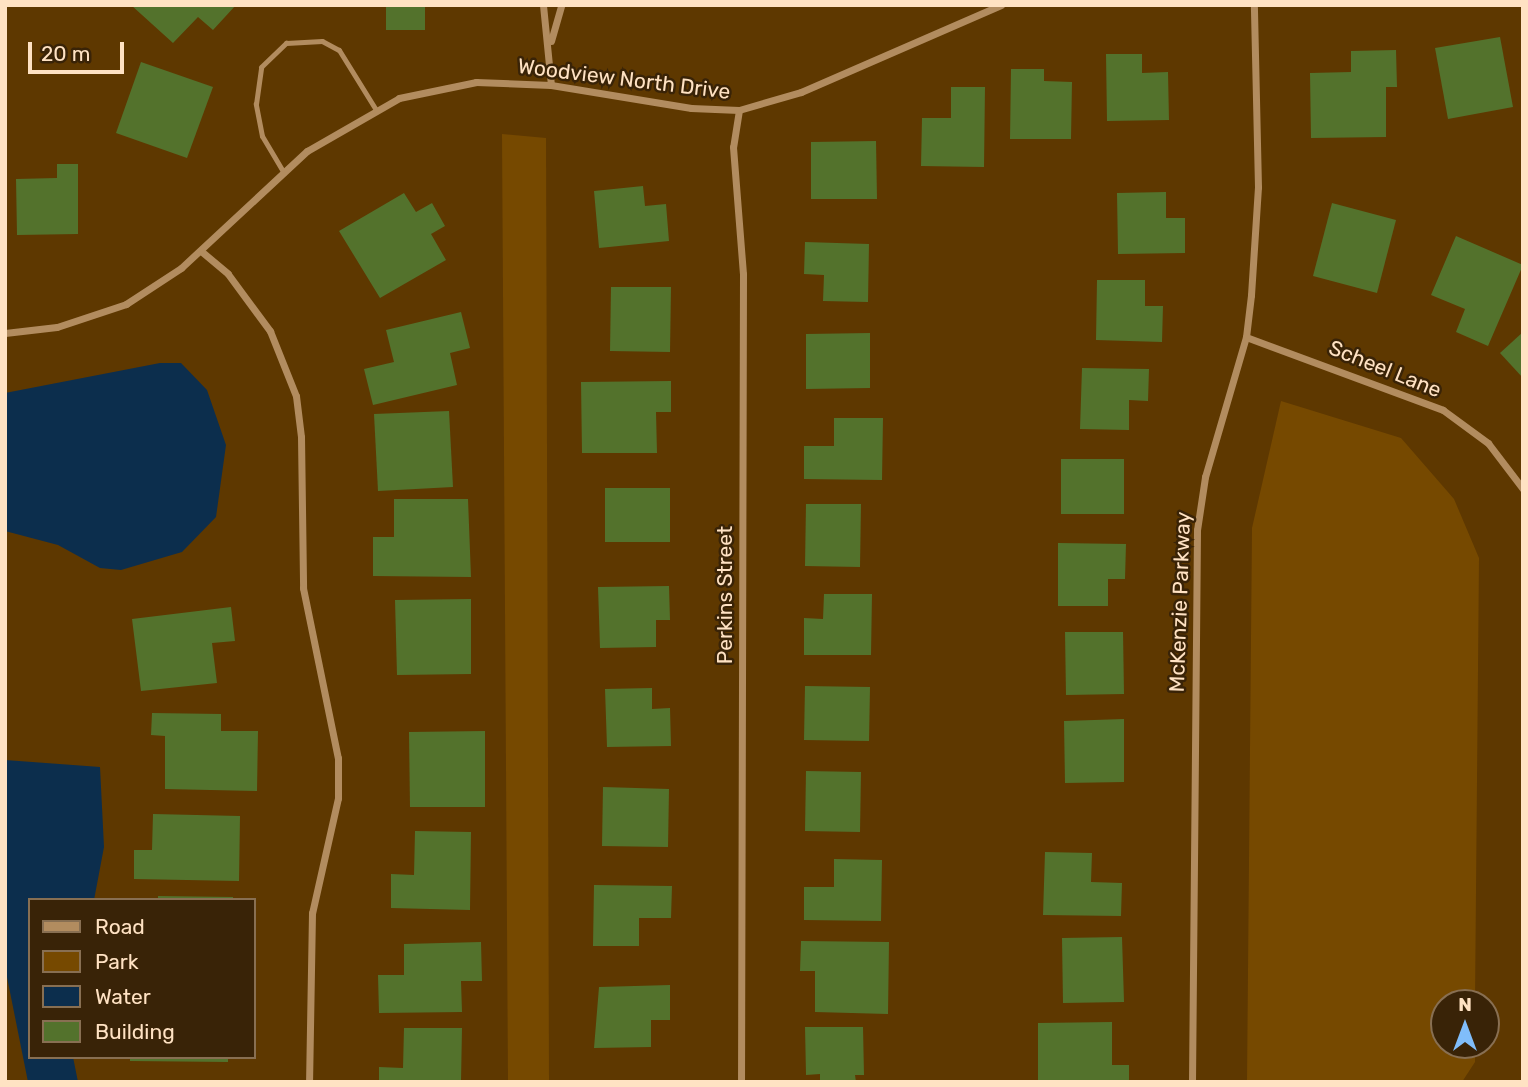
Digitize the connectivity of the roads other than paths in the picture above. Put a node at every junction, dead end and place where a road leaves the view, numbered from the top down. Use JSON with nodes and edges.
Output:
{"nodes":[{"id":1,"x":543,"y":5,"type":"edge"},
{"id":2,"x":561,"y":5,"type":"edge"},
{"id":3,"x":1001,"y":5,"type":"edge"},
{"id":4,"x":1254,"y":5,"type":"edge"},
{"id":5,"x":551,"y":41,"type":"junction"},
{"id":6,"x":551,"y":85,"type":"junction"},
{"id":7,"x":376,"y":110,"type":"junction"},
{"id":8,"x":739,"y":110,"type":"junction"},
{"id":9,"x":284,"y":173,"type":"junction"},
{"id":10,"x":201,"y":250,"type":"junction"},
{"id":11,"x":5,"y":332,"type":"edge"},
{"id":12,"x":1246,"y":337,"type":"junction"},
{"id":13,"x":1523,"y":489,"type":"edge"},
{"id":14,"x":309,"y":1082,"type":"edge"},
{"id":15,"x":741,"y":1082,"type":"edge"},
{"id":16,"x":1192,"y":1082,"type":"edge"}],
"edges":[{"from":1,"to":5,"type":"street"},
{"from":2,"to":5,"type":"street"},
{"from":3,"to":8,"type":"street","name":"Woodview North Drive"},
{"from":4,"to":12,"type":"street","name":"McKenzie Parkway"},
{"from":5,"to":6,"type":"street"},
{"from":6,"to":7,"type":"street","name":"Woodview North Drive"},
{"from":6,"to":8,"type":"street","name":"Woodview North Drive"},
{"from":7,"to":9,"type":"street","name":"Woodview North Drive"},
{"from":7,"to":9,"type":"lane"},
{"from":8,"to":15,"type":"street","name":"Perkins Street"},
{"from":9,"to":10,"type":"street","name":"Woodview North Drive"},
{"from":10,"to":11,"type":"street","name":"Woodview North Drive"},
{"from":10,"to":14,"type":"street"},
{"from":12,"to":13,"type":"street","name":"Scheel Lane"},
{"from":12,"to":16,"type":"street","name":"McKenzie Parkway"}]}
